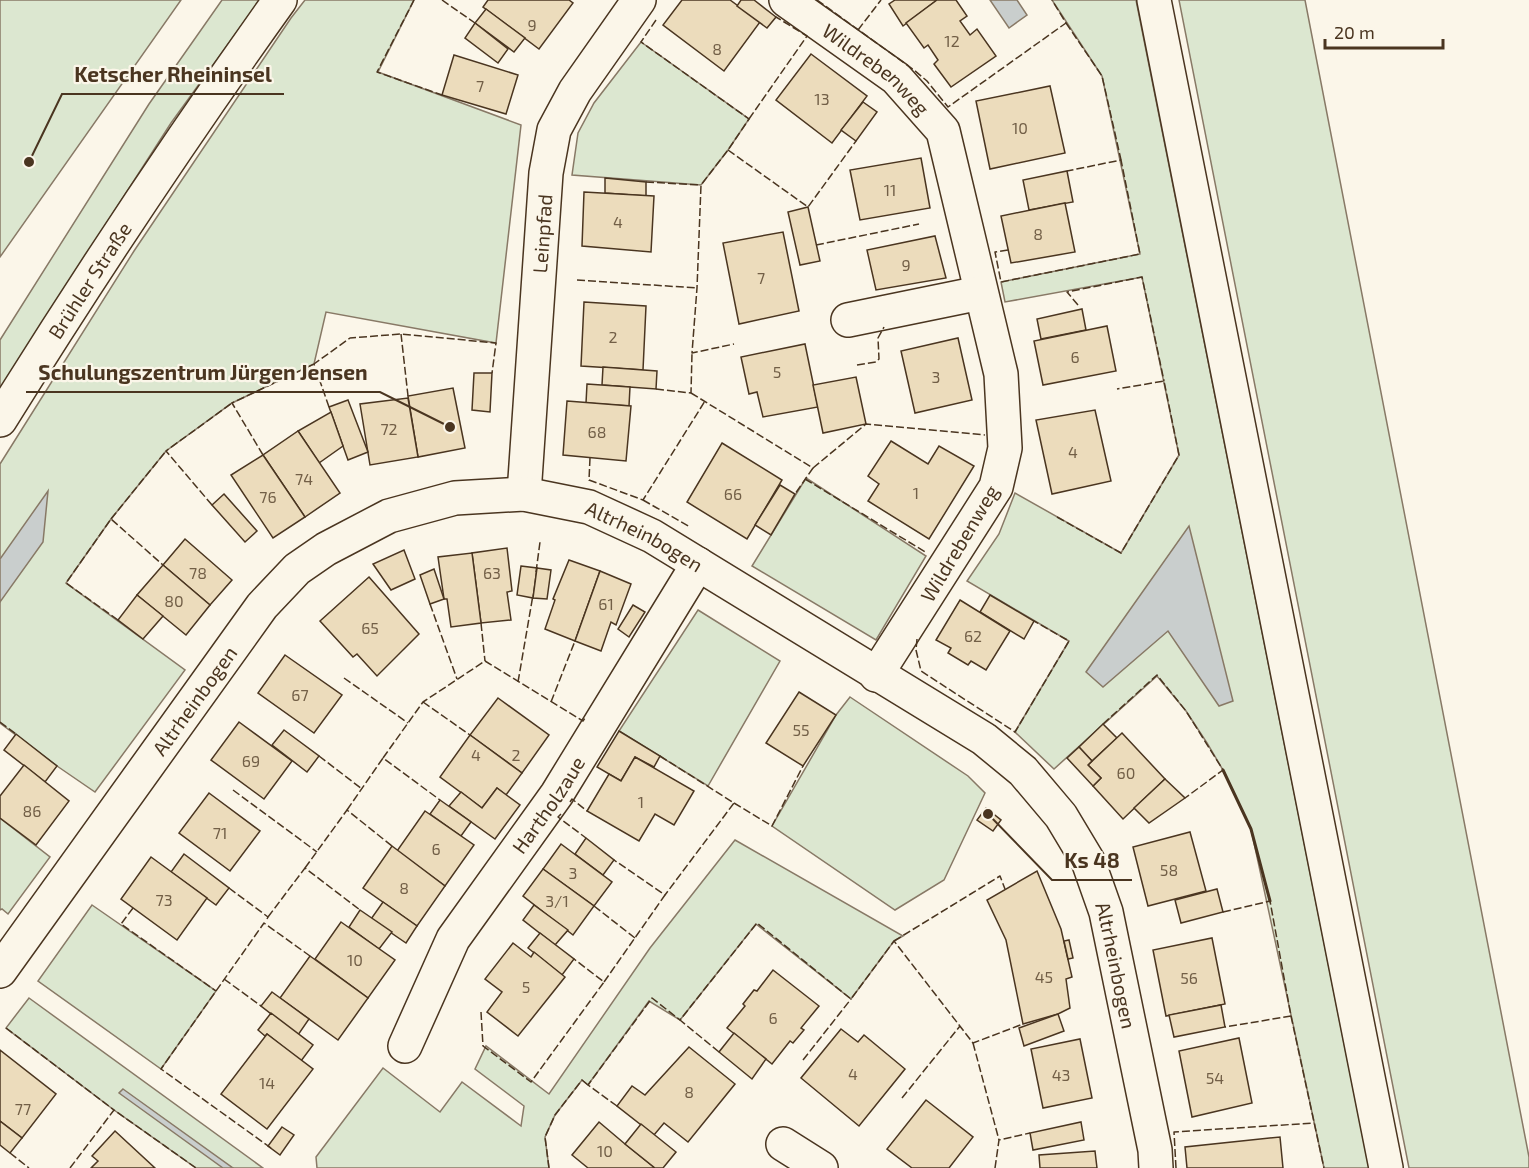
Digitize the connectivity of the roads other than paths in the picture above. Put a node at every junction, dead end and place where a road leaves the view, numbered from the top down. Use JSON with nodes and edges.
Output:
{"nodes":[{"id":1,"x":280,"y":0,"type":"edge"},
{"id":2,"x":639,"y":0,"type":"edge"},
{"id":3,"x":786,"y":0,"type":"edge"},
{"id":4,"x":1154,"y":0,"type":"edge"},
{"id":5,"x":980,"y":293,"type":"junction"},
{"id":6,"x":848,"y":320,"type":"dead end"},
{"id":7,"x":0,"y":420,"type":"edge"},
{"id":8,"x":524,"y":494,"type":"junction"},
{"id":9,"x":698,"y":564,"type":"junction"},
{"id":10,"x":876,"y":675,"type":"junction"},
{"id":11,"x":0,"y":971,"type":"edge"},
{"id":12,"x":405,"y":1046,"type":"dead end"},
{"id":13,"x":783,"y":1144,"type":"dead end"},
{"id":14,"x":822,"y":1168,"type":"edge"},
{"id":15,"x":1156,"y":1168,"type":"edge"},
{"id":16,"x":1386,"y":1168,"type":"edge"}],
"edges":[{"from":1,"to":7,"type":"street","name":"Brühler Straße"},
{"from":2,"to":8,"type":"street","name":"Leinpfad"},
{"from":3,"to":5,"type":"street","name":"Wildrebenweg"},
{"from":4,"to":16,"type":"street"},
{"from":5,"to":6,"type":"street"},
{"from":5,"to":10,"type":"street","name":"Wildrebenweg"},
{"from":8,"to":9,"type":"street","name":"Altrheinbogen"},
{"from":8,"to":11,"type":"street","name":"Altrheinbogen"},
{"from":9,"to":10,"type":"street","name":"Altrheinbogen"},
{"from":9,"to":12,"type":"street","name":"Hartholzaue"},
{"from":10,"to":15,"type":"street","name":"Altrheinbogen"},
{"from":13,"to":14,"type":"street"}]}
